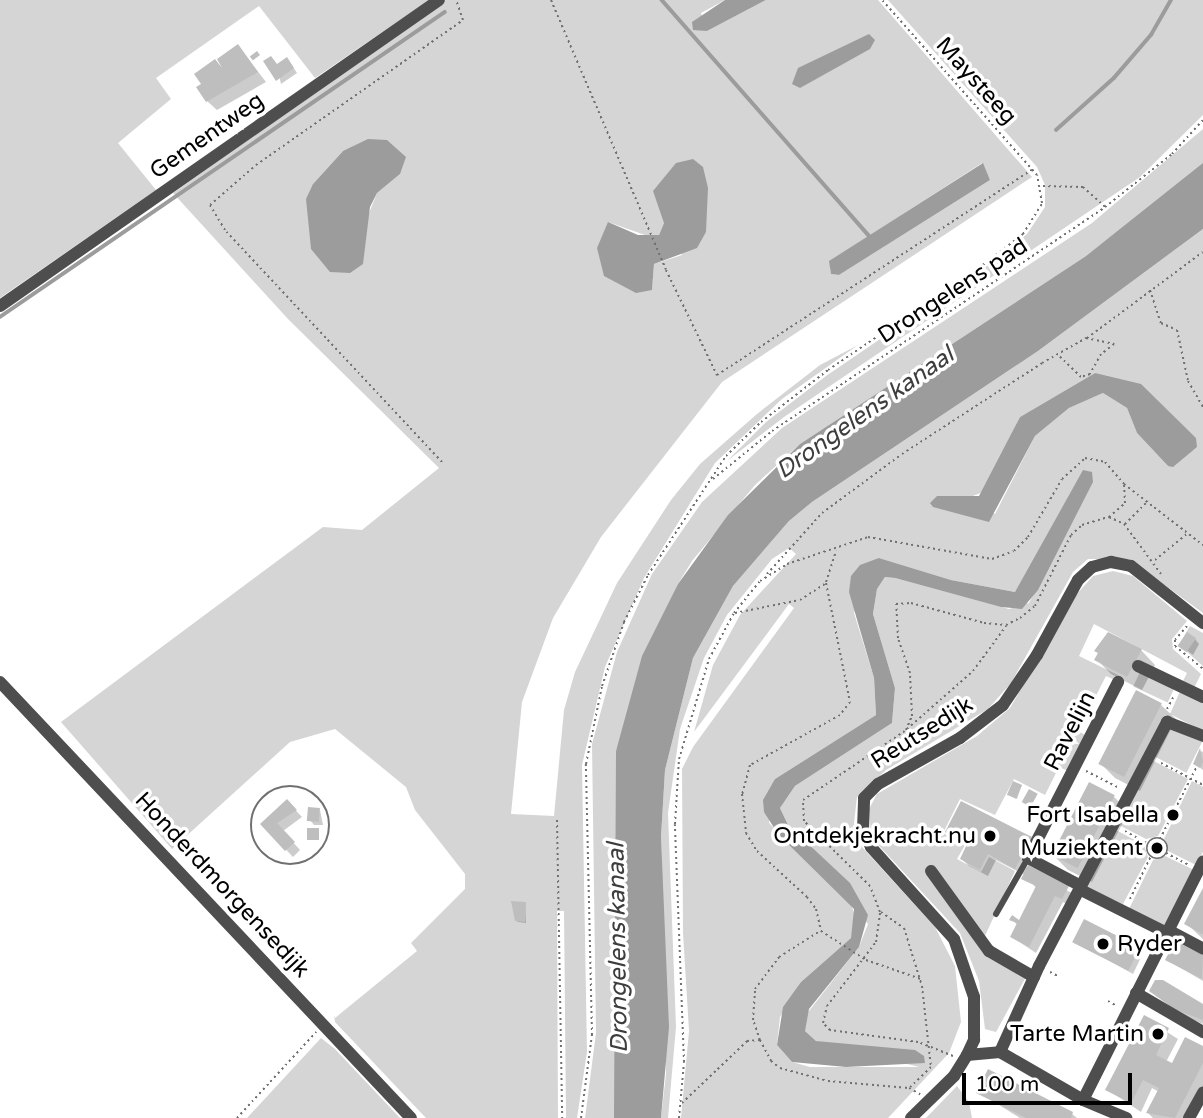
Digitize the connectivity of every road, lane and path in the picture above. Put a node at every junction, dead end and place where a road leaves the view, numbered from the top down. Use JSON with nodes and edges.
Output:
{"nodes":[{"id":1,"x":439,"y":0,"type":"edge"},
{"id":2,"x":456,"y":0,"type":"edge"},
{"id":3,"x":551,"y":0,"type":"edge"},
{"id":4,"x":882,"y":0,"type":"edge"},
{"id":5,"x":1203,"y":120,"type":"edge"},
{"id":6,"x":1033,"y":170,"type":"junction"},
{"id":7,"x":1042,"y":186,"type":"junction"},
{"id":8,"x":1105,"y":207,"type":"junction"},
{"id":9,"x":1203,"y":252,"type":"edge"},
{"id":10,"x":1150,"y":289,"type":"junction"},
{"id":11,"x":0,"y":306,"type":"edge"},
{"id":12,"x":1086,"y":338,"type":"junction"},
{"id":13,"x":1058,"y":355,"type":"junction"},
{"id":14,"x":1203,"y":407,"type":"edge"},
{"id":15,"x":442,"y":462,"type":"dead end"},
{"id":16,"x":712,"y":480,"type":"junction"},
{"id":17,"x":1148,"y":500,"type":"junction"},
{"id":18,"x":1109,"y":517,"type":"dead end"},
{"id":19,"x":1124,"y":524,"type":"junction"},
{"id":20,"x":1189,"y":532,"type":"junction"},
{"id":21,"x":1203,"y":545,"type":"edge"},
{"id":22,"x":836,"y":550,"type":"junction"},
{"id":23,"x":1153,"y":561,"type":"junction"},
{"id":24,"x":767,"y":575,"type":"junction"},
{"id":25,"x":826,"y":583,"type":"junction"},
{"id":26,"x":1168,"y":595,"type":"junction"},
{"id":27,"x":734,"y":613,"type":"junction"},
{"id":28,"x":1203,"y":624,"type":"edge"},
{"id":29,"x":1006,"y":625,"type":"dead end"},
{"id":30,"x":1187,"y":625,"type":"dead end"},
{"id":31,"x":1138,"y":666,"type":"dead end"},
{"id":32,"x":1203,"y":669,"type":"edge"},
{"id":33,"x":0,"y":682,"type":"edge"},
{"id":34,"x":1118,"y":682,"type":"dead end"},
{"id":35,"x":1179,"y":685,"type":"junction"},
{"id":36,"x":1203,"y":697,"type":"edge"},
{"id":37,"x":1169,"y":720,"type":"junction"},
{"id":38,"x":906,"y":730,"type":"dead end"},
{"id":39,"x":1203,"y":736,"type":"edge"},
{"id":40,"x":1148,"y":756,"type":"junction"},
{"id":41,"x":1076,"y":765,"type":"junction"},
{"id":42,"x":1197,"y":766,"type":"dead end"},
{"id":43,"x":1191,"y":778,"type":"junction"},
{"id":44,"x":1203,"y":785,"type":"edge"},
{"id":45,"x":1129,"y":793,"type":"junction"},
{"id":46,"x":557,"y":820,"type":"dead end"},
{"id":47,"x":1112,"y":824,"type":"junction"},
{"id":48,"x":330,"y":826,"type":"joint"},
{"id":49,"x":1160,"y":839,"type":"junction"},
{"id":50,"x":1148,"y":844,"type":"junction"},
{"id":51,"x":1165,"y":853,"type":"junction"},
{"id":52,"x":1152,"y":856,"type":"junction"},
{"id":53,"x":1028,"y":858,"type":"junction"},
{"id":54,"x":1201,"y":865,"type":"edge"},
{"id":55,"x":931,"y":871,"type":"dead end"},
{"id":56,"x":1080,"y":887,"type":"junction"},
{"id":57,"x":880,"y":912,"type":"dead end"},
{"id":58,"x":1124,"y":912,"type":"junction"},
{"id":59,"x":996,"y":914,"type":"dead end"},
{"id":60,"x":821,"y":930,"type":"junction"},
{"id":61,"x":1168,"y":931,"type":"junction"},
{"id":62,"x":1203,"y":949,"type":"edge"},
{"id":63,"x":1034,"y":977,"type":"junction"},
{"id":64,"x":921,"y":979,"type":"junction"},
{"id":65,"x":1136,"y":993,"type":"junction"},
{"id":66,"x":324,"y":1024,"type":"junction"},
{"id":67,"x":1203,"y":1032,"type":"edge"},
{"id":68,"x":760,"y":1040,"type":"junction"},
{"id":69,"x":929,"y":1046,"type":"junction"},
{"id":70,"x":1000,"y":1052,"type":"junction"},
{"id":71,"x":967,"y":1055,"type":"junction"},
{"id":72,"x":1203,"y":1093,"type":"edge"},
{"id":73,"x":1083,"y":1100,"type":"junction"},
{"id":74,"x":681,"y":1104,"type":"junction"},
{"id":75,"x":237,"y":1118,"type":"edge"},
{"id":76,"x":411,"y":1118,"type":"edge"},
{"id":77,"x":562,"y":1118,"type":"edge"},
{"id":78,"x":581,"y":1118,"type":"edge"},
{"id":79,"x":679,"y":1118,"type":"edge"},
{"id":80,"x":911,"y":1118,"type":"edge"},
{"id":81,"x":1126,"y":1118,"type":"edge"},
{"id":82,"x":1189,"y":1118,"type":"edge"}],
"edges":[{"from":1,"to":11,"type":"street","name":"Gementweg"},
{"from":2,"to":15,"type":"path"},
{"from":3,"to":6,"type":"path"},
{"from":4,"to":6,"type":"path","name":"Maysteeg"},
{"from":5,"to":8,"type":"path","name":"Drongelens pad"},
{"from":6,"to":7,"type":"path","name":"Maysteeg"},
{"from":7,"to":8,"type":"path"},
{"from":7,"to":16,"type":"path"},
{"from":8,"to":16,"type":"path","name":"Drongelens pad"},
{"from":9,"to":10,"type":"path"},
{"from":10,"to":12,"type":"path"},
{"from":10,"to":14,"type":"path"},
{"from":12,"to":13,"type":"path"},
{"from":12,"to":13,"type":"path"},
{"from":13,"to":24,"type":"path"},
{"from":16,"to":78,"type":"path"},
{"from":17,"to":19,"type":"path"},
{"from":17,"to":20,"type":"path"},
{"from":17,"to":22,"type":"path"},
{"from":18,"to":19,"type":"path"},
{"from":19,"to":23,"type":"path"},
{"from":20,"to":21,"type":"path"},
{"from":20,"to":23,"type":"path"},
{"from":22,"to":24,"type":"path"},
{"from":22,"to":25,"type":"path"},
{"from":23,"to":26,"type":"path"},
{"from":24,"to":27,"type":"path"},
{"from":25,"to":27,"type":"path"},
{"from":25,"to":60,"type":"path"},
{"from":26,"to":28,"type":"street","name":"Reutsedijk"},
{"from":26,"to":71,"type":"street","name":"Reutsedijk"},
{"from":27,"to":74,"type":"path"},
{"from":29,"to":38,"type":"path"},
{"from":30,"to":32,"type":"path"},
{"from":31,"to":35,"type":"street"},
{"from":33,"to":66,"type":"street","name":"Honderdmorgensedijk"},
{"from":34,"to":41,"type":"street","name":"Ravelijn"},
{"from":35,"to":36,"type":"street"},
{"from":35,"to":37,"type":"path"},
{"from":37,"to":39,"type":"street"},
{"from":37,"to":40,"type":"street"},
{"from":40,"to":43,"type":"path"},
{"from":40,"to":45,"type":"street"},
{"from":41,"to":45,"type":"path"},
{"from":41,"to":53,"type":"street","name":"Ravelijn"},
{"from":42,"to":43,"type":"path"},
{"from":43,"to":44,"type":"path"},
{"from":43,"to":49,"type":"path"},
{"from":45,"to":47,"type":"street"},
{"from":46,"to":77,"type":"path"},
{"from":47,"to":50,"type":"path"},
{"from":47,"to":56,"type":"street"},
{"from":48,"to":48,"type":"path"},
{"from":49,"to":50,"type":"path"},
{"from":49,"to":51,"type":"path"},
{"from":50,"to":52,"type":"path"},
{"from":51,"to":52,"type":"path"},
{"from":51,"to":54,"type":"path"},
{"from":52,"to":58,"type":"path"},
{"from":53,"to":56,"type":"street"},
{"from":53,"to":59,"type":"lane"},
{"from":54,"to":61,"type":"street"},
{"from":55,"to":63,"type":"street"},
{"from":56,"to":58,"type":"street"},
{"from":56,"to":63,"type":"street"},
{"from":57,"to":64,"type":"path"},
{"from":58,"to":61,"type":"street"},
{"from":60,"to":64,"type":"path"},
{"from":60,"to":68,"type":"path"},
{"from":61,"to":62,"type":"street"},
{"from":61,"to":65,"type":"street"},
{"from":63,"to":70,"type":"street"},
{"from":64,"to":69,"type":"path"},
{"from":65,"to":67,"type":"street"},
{"from":65,"to":73,"type":"street"},
{"from":66,"to":75,"type":"path"},
{"from":66,"to":76,"type":"street","name":"Honderdmorgensedijk"},
{"from":68,"to":69,"type":"path"},
{"from":68,"to":74,"type":"path"},
{"from":69,"to":71,"type":"path"},
{"from":70,"to":71,"type":"street"},
{"from":70,"to":73,"type":"street"},
{"from":71,"to":80,"type":"street","name":"Reutsedijk"},
{"from":72,"to":82,"type":"street"},
{"from":73,"to":81,"type":"street"},
{"from":74,"to":79,"type":"path"}]}
